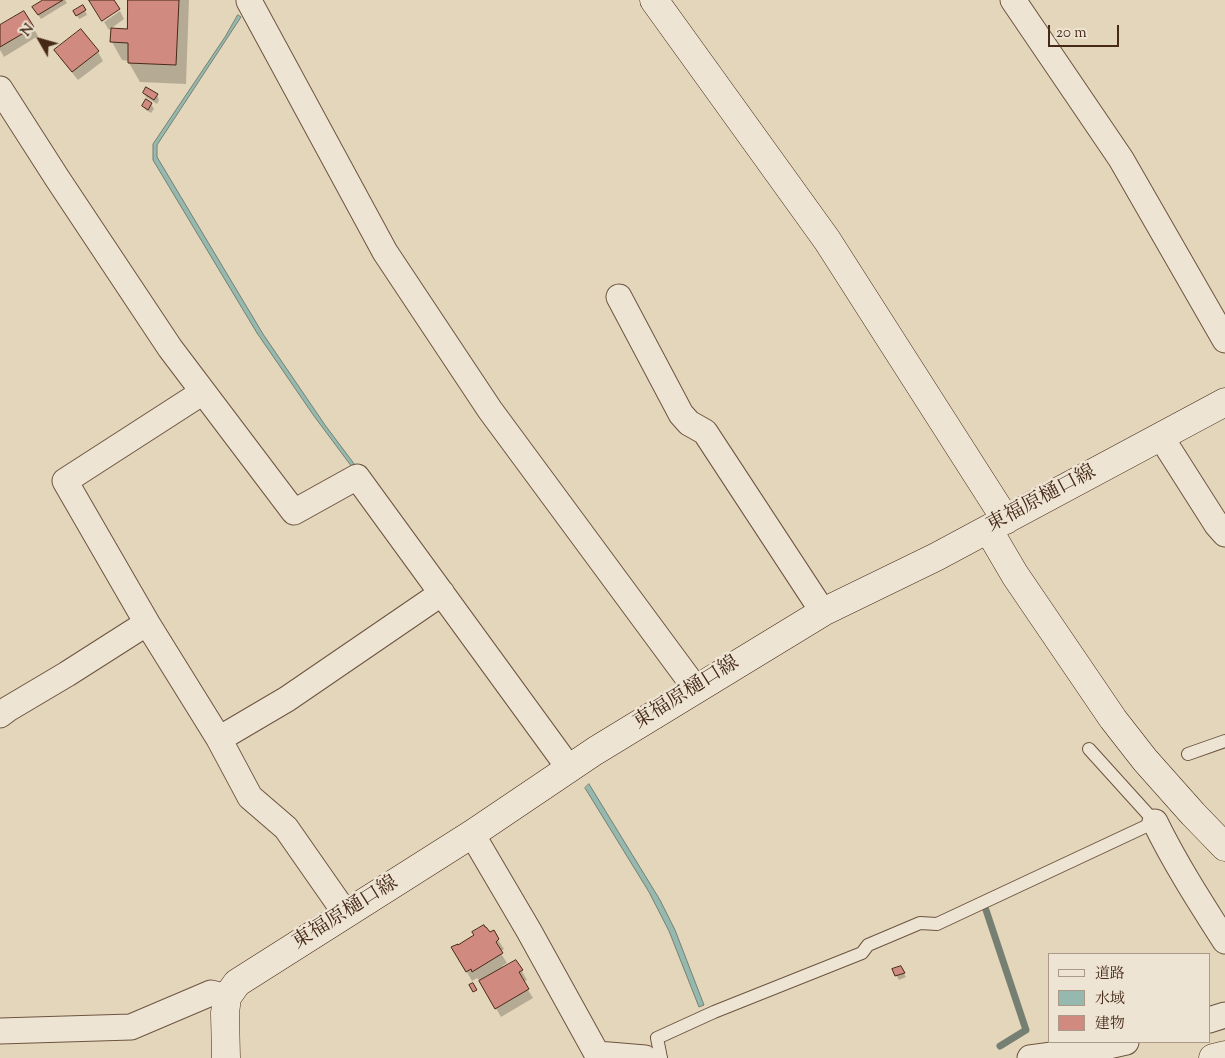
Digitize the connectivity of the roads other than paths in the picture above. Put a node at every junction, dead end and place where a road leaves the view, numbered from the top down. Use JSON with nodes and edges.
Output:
{"nodes":[{"id":1,"x":654,"y":0,"type":"edge"},
{"id":2,"x":1013,"y":0,"type":"edge"},
{"id":3,"x":249,"y":1,"type":"dead end"},
{"id":4,"x":0,"y":89,"type":"edge"},
{"id":5,"x":620,"y":298,"type":"dead end"},
{"id":6,"x":1225,"y":340,"type":"edge"},
{"id":7,"x":203,"y":392,"type":"junction"},
{"id":8,"x":1225,"y":402,"type":"edge"},
{"id":9,"x":1161,"y":437,"type":"junction"},
{"id":10,"x":997,"y":524,"type":"junction"},
{"id":11,"x":1225,"y":534,"type":"edge"},
{"id":12,"x":442,"y":593,"type":"junction"},
{"id":13,"x":823,"y":612,"type":"junction"},
{"id":14,"x":147,"y":623,"type":"junction"},
{"id":15,"x":696,"y":689,"type":"junction"},
{"id":16,"x":0,"y":715,"type":"edge"},
{"id":17,"x":219,"y":739,"type":"junction"},
{"id":18,"x":1225,"y":741,"type":"edge"},
{"id":19,"x":1089,"y":749,"type":"dead end"},
{"id":20,"x":1188,"y":754,"type":"dead end"},
{"id":21,"x":569,"y":768,"type":"junction"},
{"id":22,"x":1155,"y":822,"type":"junction"},
{"id":23,"x":472,"y":834,"type":"junction"},
{"id":24,"x":1225,"y":847,"type":"edge"},
{"id":25,"x":346,"y":914,"type":"junction"},
{"id":26,"x":1225,"y":941,"type":"edge"},
{"id":27,"x":227,"y":997,"type":"junction"},
{"id":28,"x":1225,"y":1014,"type":"edge"},
{"id":29,"x":1210,"y":1020,"type":"edge"},
{"id":30,"x":0,"y":1030,"type":"edge"},
{"id":31,"x":1122,"y":1043,"type":"edge"},
{"id":32,"x":1225,"y":1054,"type":"edge"},
{"id":33,"x":226,"y":1058,"type":"edge"},
{"id":34,"x":645,"y":1058,"type":"edge"},
{"id":35,"x":661,"y":1058,"type":"edge"},
{"id":36,"x":1030,"y":1058,"type":"edge"},
{"id":37,"x":1213,"y":1058,"type":"edge"}],
"edges":[{"from":1,"to":10,"type":"main road"},
{"from":2,"to":6,"type":"street"},
{"from":3,"to":15,"type":"street"},
{"from":4,"to":7,"type":"street"},
{"from":5,"to":13,"type":"street"},
{"from":7,"to":12,"type":"street"},
{"from":7,"to":14,"type":"street"},
{"from":8,"to":9,"type":"main road","name":"東福原樋口線"},
{"from":9,"to":10,"type":"main road","name":"東福原樋口線"},
{"from":9,"to":11,"type":"street"},
{"from":10,"to":13,"type":"main road","name":"東福原樋口線"},
{"from":10,"to":24,"type":"main road"},
{"from":12,"to":17,"type":"street"},
{"from":12,"to":21,"type":"street"},
{"from":13,"to":15,"type":"main road","name":"東福原樋口線"},
{"from":14,"to":16,"type":"street"},
{"from":14,"to":17,"type":"street"},
{"from":15,"to":21,"type":"main road","name":"東福原樋口線"},
{"from":17,"to":25,"type":"street"},
{"from":18,"to":20,"type":"lane"},
{"from":19,"to":22,"type":"lane"},
{"from":21,"to":23,"type":"main road","name":"東福原樋口線"},
{"from":22,"to":26,"type":"street"},
{"from":22,"to":35,"type":"lane"},
{"from":23,"to":25,"type":"main road","name":"東福原樋口線"},
{"from":23,"to":34,"type":"street"},
{"from":25,"to":27,"type":"main road","name":"東福原樋口線"},
{"from":27,"to":30,"type":"street"},
{"from":27,"to":33,"type":"main road"},
{"from":28,"to":29,"type":"street"},
{"from":31,"to":36,"type":"street"},
{"from":32,"to":37,"type":"main road"}]}
